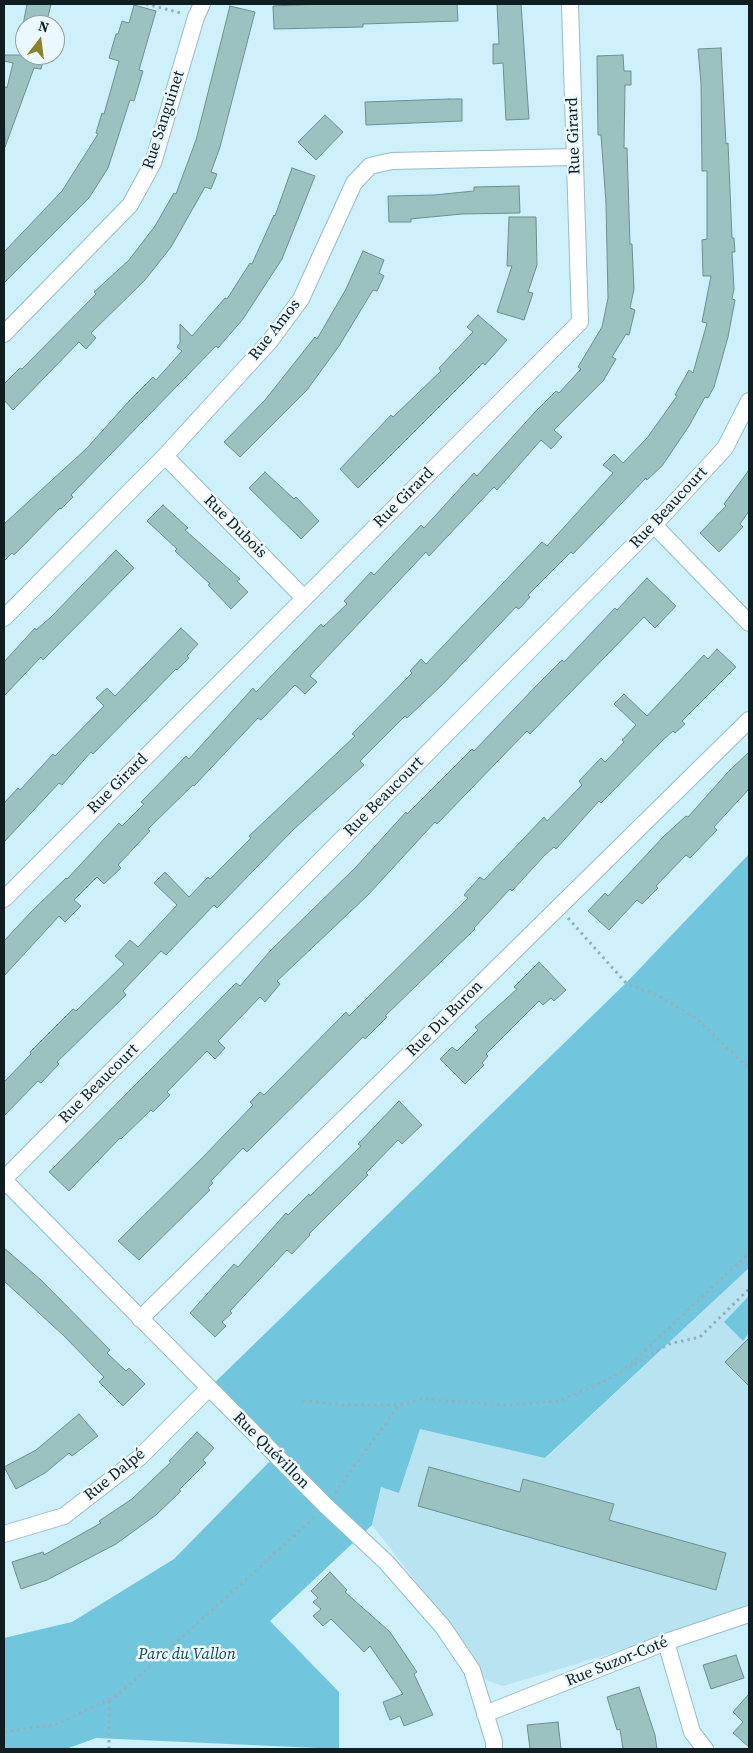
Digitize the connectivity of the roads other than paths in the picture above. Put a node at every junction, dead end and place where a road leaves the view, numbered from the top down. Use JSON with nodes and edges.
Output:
{"nodes":[{"id":1,"x":570,"y":4,"type":"edge"},
{"id":2,"x":199,"y":10,"type":"edge"},
{"id":3,"x":575,"y":157,"type":"junction"},
{"id":4,"x":4,"y":334,"type":"edge"},
{"id":5,"x":749,"y":401,"type":"edge"},
{"id":6,"x":165,"y":456,"type":"junction"},
{"id":7,"x":654,"y":526,"type":"junction"},
{"id":8,"x":304,"y":598,"type":"junction"},
{"id":9,"x":4,"y":618,"type":"edge"},
{"id":10,"x":749,"y":623,"type":"edge"},
{"id":11,"x":749,"y":720,"type":"edge"},
{"id":12,"x":4,"y":899,"type":"edge"},
{"id":13,"x":4,"y":1180,"type":"edge"},
{"id":14,"x":140,"y":1318,"type":"junction"},
{"id":15,"x":209,"y":1388,"type":"junction"},
{"id":16,"x":4,"y":1534,"type":"edge"},
{"id":17,"x":749,"y":1614,"type":"edge"},
{"id":18,"x":666,"y":1642,"type":"junction"},
{"id":19,"x":485,"y":1714,"type":"junction"},
{"id":20,"x":692,"y":1732,"type":"junction"},
{"id":21,"x":494,"y":1749,"type":"edge"},
{"id":22,"x":695,"y":1749,"type":"edge"},
{"id":23,"x":705,"y":1749,"type":"edge"}],
"edges":[{"from":1,"to":3,"type":"street","name":"Rue Girard"},
{"from":2,"to":4,"type":"street","name":"Rue Sanguinet"},
{"from":3,"to":6,"type":"street","name":"Rue Amos"},
{"from":3,"to":8,"type":"street","name":"Rue Girard"},
{"from":5,"to":7,"type":"street","name":"Rue Beaucourt"},
{"from":6,"to":8,"type":"street","name":"Rue Dubois"},
{"from":6,"to":9,"type":"street","name":"Rue Amos"},
{"from":7,"to":10,"type":"street"},
{"from":7,"to":13,"type":"street","name":"Rue Beaucourt"},
{"from":8,"to":12,"type":"street","name":"Rue Girard"},
{"from":11,"to":14,"type":"street","name":"Rue Du Buron"},
{"from":13,"to":14,"type":"street","name":"Rue Quévillon"},
{"from":14,"to":15,"type":"street","name":"Rue Quévillon"},
{"from":15,"to":16,"type":"street","name":"Rue Dalpé"},
{"from":15,"to":19,"type":"street","name":"Rue Quévillon"},
{"from":17,"to":18,"type":"street","name":"Rue Suzor-Coté"},
{"from":18,"to":19,"type":"street","name":"Rue Suzor-Coté"},
{"from":18,"to":20,"type":"street"},
{"from":19,"to":21,"type":"street","name":"Rue Quévillon"},
{"from":20,"to":22,"type":"street"},
{"from":20,"to":23,"type":"street"}]}
